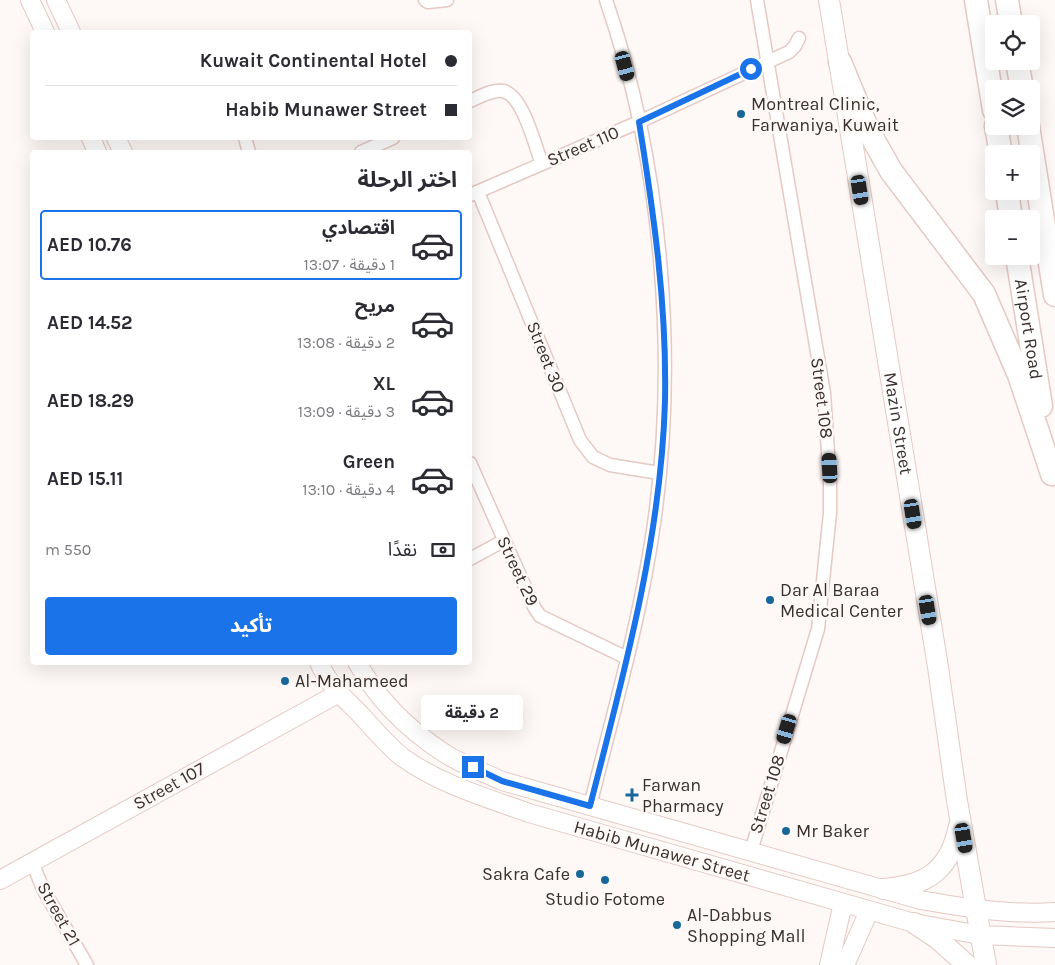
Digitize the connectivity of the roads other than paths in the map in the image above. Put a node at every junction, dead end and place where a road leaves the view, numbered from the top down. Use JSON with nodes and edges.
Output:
{"nodes":[{"id":1,"x":30,"y":0,"type":"edge"},
{"id":2,"x":56,"y":0,"type":"edge"},
{"id":3,"x":425,"y":0,"type":"edge"},
{"id":4,"x":447,"y":0,"type":"edge"},
{"id":5,"x":606,"y":0,"type":"edge"},
{"id":6,"x":757,"y":0,"type":"edge"},
{"id":7,"x":830,"y":0,"type":"edge"},
{"id":8,"x":976,"y":0,"type":"edge"},
{"id":9,"x":1007,"y":0,"type":"edge"},
{"id":10,"x":1010,"y":15,"type":"edge"},
{"id":11,"x":43,"y":30,"type":"edge"},
{"id":12,"x":70,"y":30,"type":"edge"},
{"id":13,"x":799,"y":38,"type":"dead end"},
{"id":14,"x":767,"y":62,"type":"junction"},
{"id":15,"x":840,"y":62,"type":"junction"},
{"id":16,"x":989,"y":80,"type":"edge"},
{"id":17,"x":472,"y":100,"type":"edge"},
{"id":18,"x":639,"y":122,"type":"junction"},
{"id":19,"x":1029,"y":135,"type":"edge"},
{"id":20,"x":388,"y":140,"type":"edge"},
{"id":21,"x":366,"y":150,"type":"edge"},
{"id":22,"x":542,"y":164,"type":"junction"},
{"id":23,"x":474,"y":193,"type":"edge"},
{"id":24,"x":1018,"y":265,"type":"edge"},
{"id":25,"x":1055,"y":295,"type":"edge"},
{"id":26,"x":472,"y":469,"type":"edge"},
{"id":27,"x":659,"y":473,"type":"junction"},
{"id":28,"x":1054,"y":482,"type":"edge"},
{"id":29,"x":503,"y":541,"type":"junction"},
{"id":30,"x":472,"y":558,"type":"edge"},
{"id":31,"x":627,"y":658,"type":"junction"},
{"id":32,"x":320,"y":665,"type":"edge"},
{"id":33,"x":359,"y":665,"type":"edge"},
{"id":34,"x":339,"y":693,"type":"junction"},
{"id":35,"x":957,"y":801,"type":"junction"},
{"id":36,"x":590,"y":806,"type":"junction"},
{"id":37,"x":657,"y":824,"type":"junction"},
{"id":38,"x":682,"y":831,"type":"junction"},
{"id":39,"x":648,"y":847,"type":"junction"},
{"id":40,"x":751,"y":851,"type":"junction"},
{"id":41,"x":677,"y":854,"type":"junction"},
{"id":42,"x":32,"y":862,"type":"junction"},
{"id":43,"x":0,"y":880,"type":"edge"},
{"id":44,"x":883,"y":889,"type":"junction"},
{"id":45,"x":843,"y":903,"type":"junction"},
{"id":46,"x":976,"y":910,"type":"junction"},
{"id":47,"x":868,"y":911,"type":"junction"},
{"id":48,"x":1055,"y":912,"type":"edge"},
{"id":49,"x":914,"y":923,"type":"junction"},
{"id":50,"x":980,"y":935,"type":"junction"},
{"id":51,"x":1055,"y":938,"type":"edge"},
{"id":52,"x":87,"y":965,"type":"edge"},
{"id":53,"x":829,"y":965,"type":"edge"},
{"id":54,"x":845,"y":965,"type":"edge"},
{"id":55,"x":966,"y":965,"type":"edge"},
{"id":56,"x":986,"y":965,"type":"edge"}],
"edges":[{"from":1,"to":11,"type":"street"},
{"from":2,"to":12,"type":"street"},
{"from":3,"to":4,"type":"street"},
{"from":5,"to":18,"type":"street"},
{"from":6,"to":14,"type":"street","name":"Street 108"},
{"from":7,"to":15,"type":"main road","name":"Mazin Street"},
{"from":8,"to":16,"type":"highway"},
{"from":9,"to":10,"type":"highway"},
{"from":13,"to":14,"type":"street","name":"Street 110"},
{"from":14,"to":18,"type":"street","name":"Street 110"},
{"from":14,"to":40,"type":"street","name":"Street 108"},
{"from":15,"to":28,"type":"highway"},
{"from":15,"to":35,"type":"main road","name":"Mazin Street"},
{"from":17,"to":22,"type":"street"},
{"from":18,"to":22,"type":"street","name":"Street 110"},
{"from":18,"to":27,"type":"street"},
{"from":19,"to":25,"type":"highway","name":"Airport Road"},
{"from":20,"to":21,"type":"street"},
{"from":22,"to":23,"type":"street","name":"Street 110"},
{"from":23,"to":27,"type":"street","name":"Street 30"},
{"from":24,"to":28,"type":"highway","name":"Airport Road"},
{"from":26,"to":29,"type":"street","name":"Street 29"},
{"from":27,"to":31,"type":"street"},
{"from":29,"to":30,"type":"street"},
{"from":29,"to":31,"type":"street","name":"Street 29"},
{"from":31,"to":36,"type":"street"},
{"from":32,"to":34,"type":"street","name":"Habib Munawer Street"},
{"from":33,"to":36,"type":"street","name":"Habib Munawer Street"},
{"from":34,"to":39,"type":"street","name":"Habib Munawer Street"},
{"from":34,"to":42,"type":"street","name":"Street 107"},
{"from":35,"to":44,"type":"main road"},
{"from":35,"to":46,"type":"main road","name":"Mazin Street"},
{"from":36,"to":37,"type":"street","name":"Habib Munawer Street"},
{"from":37,"to":38,"type":"street","name":"Habib Munawer Street"},
{"from":37,"to":39,"type":"street"},
{"from":38,"to":40,"type":"street","name":"Habib Munawer Street"},
{"from":38,"to":41,"type":"street"},
{"from":39,"to":41,"type":"street","name":"Habib Munawer Street"},
{"from":40,"to":44,"type":"street","name":"Habib Munawer Street"},
{"from":41,"to":45,"type":"street","name":"Habib Munawer Street"},
{"from":42,"to":43,"type":"street","name":"Street 107"},
{"from":42,"to":52,"type":"street","name":"Street 21"},
{"from":44,"to":46,"type":"street","name":"Habib Munawer Street"},
{"from":45,"to":47,"type":"street","name":"Habib Munawer Street"},
{"from":45,"to":53,"type":"street"},
{"from":46,"to":48,"type":"street","name":"Habib Munawer Street"},
{"from":46,"to":50,"type":"main road","name":"Mazin Street"},
{"from":47,"to":49,"type":"street","name":"Habib Munawer Street"},
{"from":47,"to":54,"type":"street"},
{"from":49,"to":50,"type":"street","name":"Habib Munawer Street"},
{"from":49,"to":55,"type":"main road"},
{"from":50,"to":51,"type":"street","name":"Habib Munawer Street"},
{"from":50,"to":56,"type":"main road","name":"Mazin Street"}]}
